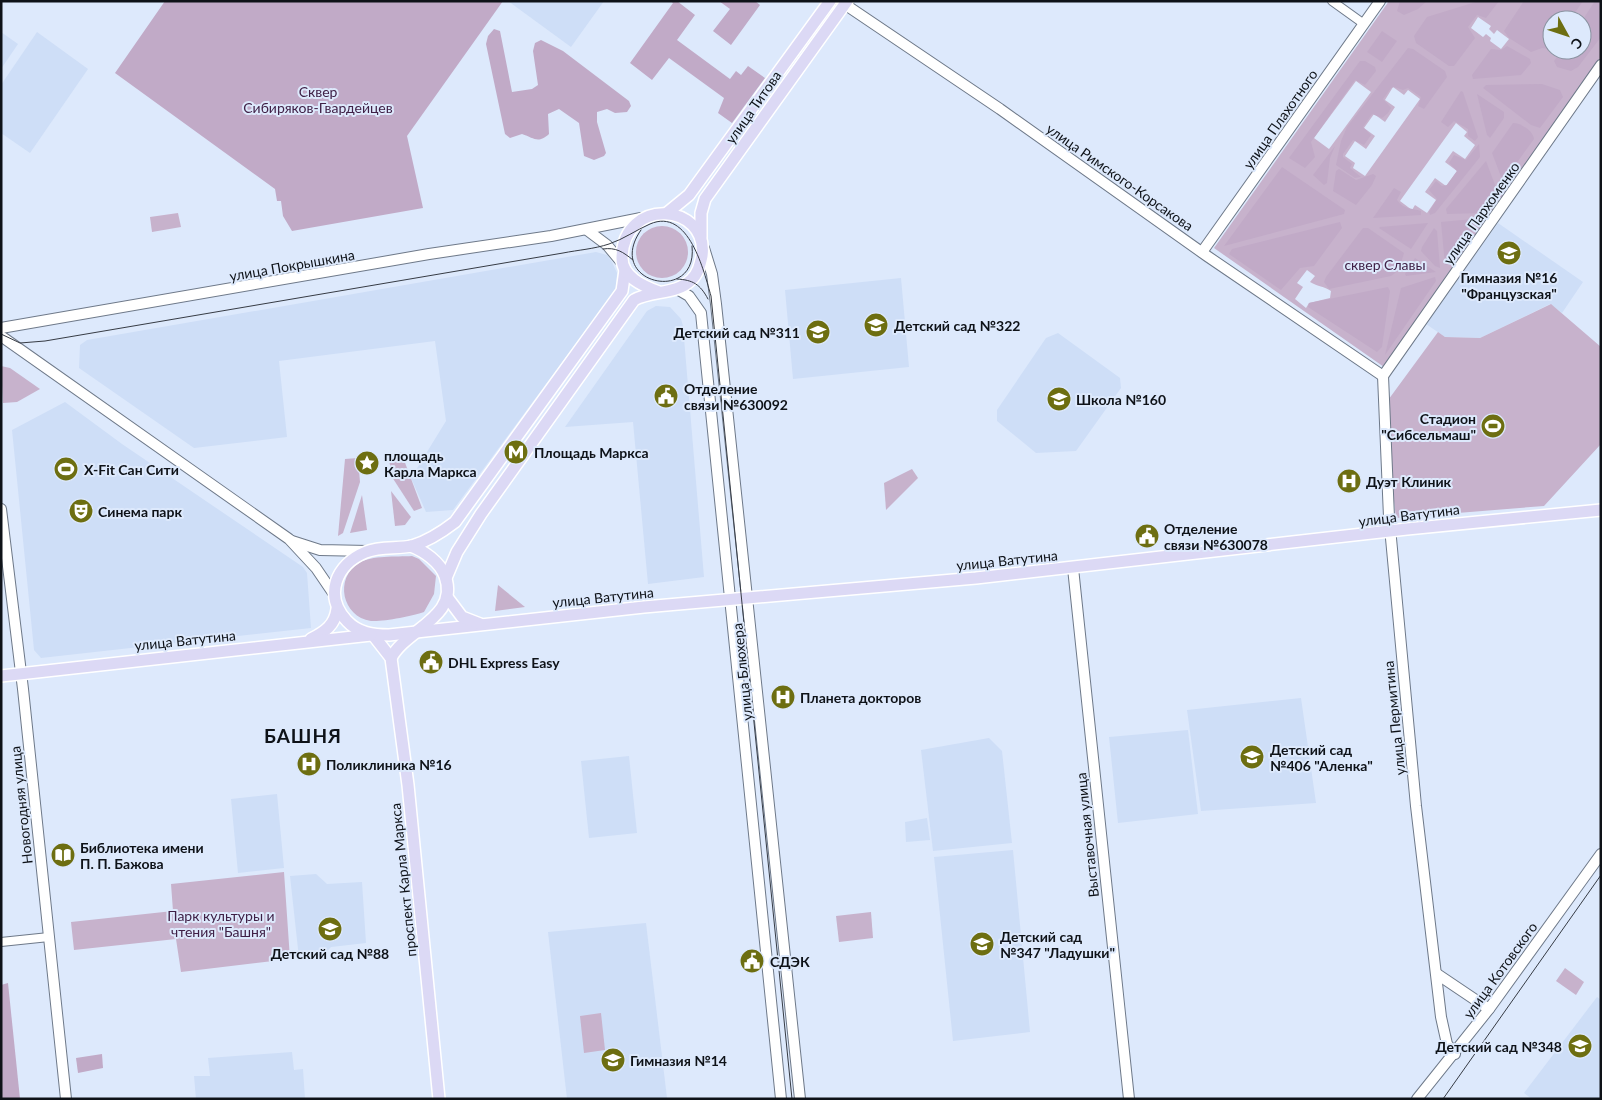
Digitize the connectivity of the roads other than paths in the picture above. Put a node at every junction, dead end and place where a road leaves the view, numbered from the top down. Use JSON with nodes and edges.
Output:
{"nodes":[{"id":1,"x":830,"y":1,"type":"edge"},
{"id":2,"x":1332,"y":1,"type":"edge"},
{"id":3,"x":1380,"y":1,"type":"edge"},
{"id":4,"x":844,"y":2,"type":"edge"},
{"id":5,"x":1364,"y":24,"type":"junction"},
{"id":6,"x":1601,"y":65,"type":"edge"},
{"id":7,"x":667,"y":213,"type":"junction"},
{"id":8,"x":641,"y":218,"type":"junction"},
{"id":9,"x":587,"y":230,"type":"junction"},
{"id":10,"x":702,"y":241,"type":"junction"},
{"id":11,"x":1202,"y":252,"type":"junction"},
{"id":12,"x":624,"y":266,"type":"junction"},
{"id":13,"x":677,"y":289,"type":"junction"},
{"id":14,"x":659,"y":292,"type":"junction"},
{"id":15,"x":1,"y":328,"type":"edge"},
{"id":16,"x":1,"y":336,"type":"edge"},
{"id":17,"x":1383,"y":376,"type":"junction"},
{"id":18,"x":1,"y":509,"type":"edge"},
{"id":19,"x":1601,"y":510,"type":"edge"},
{"id":20,"x":1391,"y":532,"type":"junction"},
{"id":21,"x":289,"y":539,"type":"junction"},
{"id":22,"x":411,"y":546,"type":"junction"},
{"id":23,"x":368,"y":551,"type":"junction"},
{"id":24,"x":1073,"y":568,"type":"junction"},
{"id":25,"x":446,"y":578,"type":"junction"},
{"id":26,"x":333,"y":593,"type":"junction"},
{"id":27,"x":447,"y":597,"type":"junction"},
{"id":28,"x":748,"y":597,"type":"junction"},
{"id":29,"x":730,"y":599,"type":"junction"},
{"id":30,"x":337,"y":609,"type":"junction"},
{"id":31,"x":486,"y":626,"type":"junction"},
{"id":32,"x":415,"y":633,"type":"junction"},
{"id":33,"x":373,"y":635,"type":"junction"},
{"id":34,"x":304,"y":642,"type":"junction"},
{"id":35,"x":391,"y":658,"type":"junction"},
{"id":36,"x":21,"y":673,"type":"junction"},
{"id":37,"x":1,"y":676,"type":"edge"},
{"id":38,"x":1601,"y":854,"type":"edge"},
{"id":39,"x":49,"y":938,"type":"junction"},
{"id":40,"x":1,"y":942,"type":"edge"},
{"id":41,"x":1437,"y":974,"type":"junction"},
{"id":42,"x":1489,"y":1009,"type":"junction"},
{"id":43,"x":1455,"y":1054,"type":"junction"},
{"id":44,"x":66,"y":1099,"type":"edge"},
{"id":45,"x":439,"y":1099,"type":"edge"},
{"id":46,"x":781,"y":1099,"type":"edge"},
{"id":47,"x":800,"y":1099,"type":"edge"},
{"id":48,"x":1128,"y":1099,"type":"edge"},
{"id":49,"x":1417,"y":1099,"type":"edge"}],
"edges":[{"from":1,"to":7,"type":"main road","name":"улица Титова"},
{"from":2,"to":5,"type":"street"},
{"from":3,"to":5,"type":"street","name":"улица Плахотного"},
{"from":4,"to":10,"type":"main road","name":"улица Титова"},
{"from":4,"to":11,"type":"street","name":"улица Римского-Корсакова"},
{"from":5,"to":11,"type":"street","name":"улица Плахотного"},
{"from":6,"to":17,"type":"street","name":"улица Пархоменко"},
{"from":7,"to":8,"type":"main road"},
{"from":7,"to":10,"type":"main road"},
{"from":8,"to":9,"type":"street","name":"улица Покрышкина"},
{"from":8,"to":12,"type":"main road"},
{"from":9,"to":12,"type":"street"},
{"from":9,"to":15,"type":"street","name":"улица Покрышкина"},
{"from":10,"to":13,"type":"main road"},
{"from":10,"to":28,"type":"street","name":"улица Блюхера"},
{"from":11,"to":17,"type":"street","name":"улица Римского-Корсакова"},
{"from":12,"to":14,"type":"main road"},
{"from":12,"to":22,"type":"main road"},
{"from":13,"to":14,"type":"main road"},
{"from":13,"to":29,"type":"street","name":"улица Блюхера"},
{"from":14,"to":25,"type":"main road"},
{"from":16,"to":21,"type":"street"},
{"from":17,"to":20,"type":"street","name":"улица Пермитина"},
{"from":18,"to":36,"type":"street","name":"Новогодняя улица"},
{"from":19,"to":20,"type":"main road","name":"улица Ватутина"},
{"from":20,"to":24,"type":"main road","name":"улица Ватутина"},
{"from":20,"to":41,"type":"street","name":"улица Пермитина"},
{"from":21,"to":23,"type":"street"},
{"from":21,"to":26,"type":"street"},
{"from":22,"to":23,"type":"main road"},
{"from":22,"to":25,"type":"main road"},
{"from":23,"to":26,"type":"main road"},
{"from":24,"to":28,"type":"main road","name":"улица Ватутина"},
{"from":24,"to":48,"type":"street","name":"Выставочная улица"},
{"from":25,"to":27,"type":"main road"},
{"from":26,"to":30,"type":"main road"},
{"from":27,"to":31,"type":"main road"},
{"from":27,"to":32,"type":"main road"},
{"from":28,"to":29,"type":"main road","name":"улица Ватутина"},
{"from":28,"to":47,"type":"street","name":"улица Блюхера"},
{"from":29,"to":31,"type":"main road","name":"улица Ватутина"},
{"from":29,"to":46,"type":"street","name":"улица Блюхера"},
{"from":30,"to":33,"type":"main road"},
{"from":30,"to":34,"type":"main road"},
{"from":31,"to":32,"type":"main road","name":"улица Ватутина"},
{"from":32,"to":33,"type":"main road"},
{"from":32,"to":35,"type":"main road"},
{"from":33,"to":34,"type":"main road","name":"улица Ватутина"},
{"from":33,"to":35,"type":"main road"},
{"from":34,"to":36,"type":"main road","name":"улица Ватутина"},
{"from":35,"to":45,"type":"main road","name":"проспект Карла Маркса"},
{"from":36,"to":37,"type":"main road","name":"улица Ватутина"},
{"from":36,"to":39,"type":"street","name":"Новогодняя улица"},
{"from":38,"to":42,"type":"street","name":"улица Котовского"},
{"from":39,"to":40,"type":"street"},
{"from":39,"to":44,"type":"street","name":"Новогодняя улица"},
{"from":41,"to":42,"type":"street"},
{"from":41,"to":43,"type":"street","name":"улица Пермитина"},
{"from":42,"to":43,"type":"street","name":"улица Котовского"},
{"from":43,"to":49,"type":"street","name":"улица Котовского"}]}
